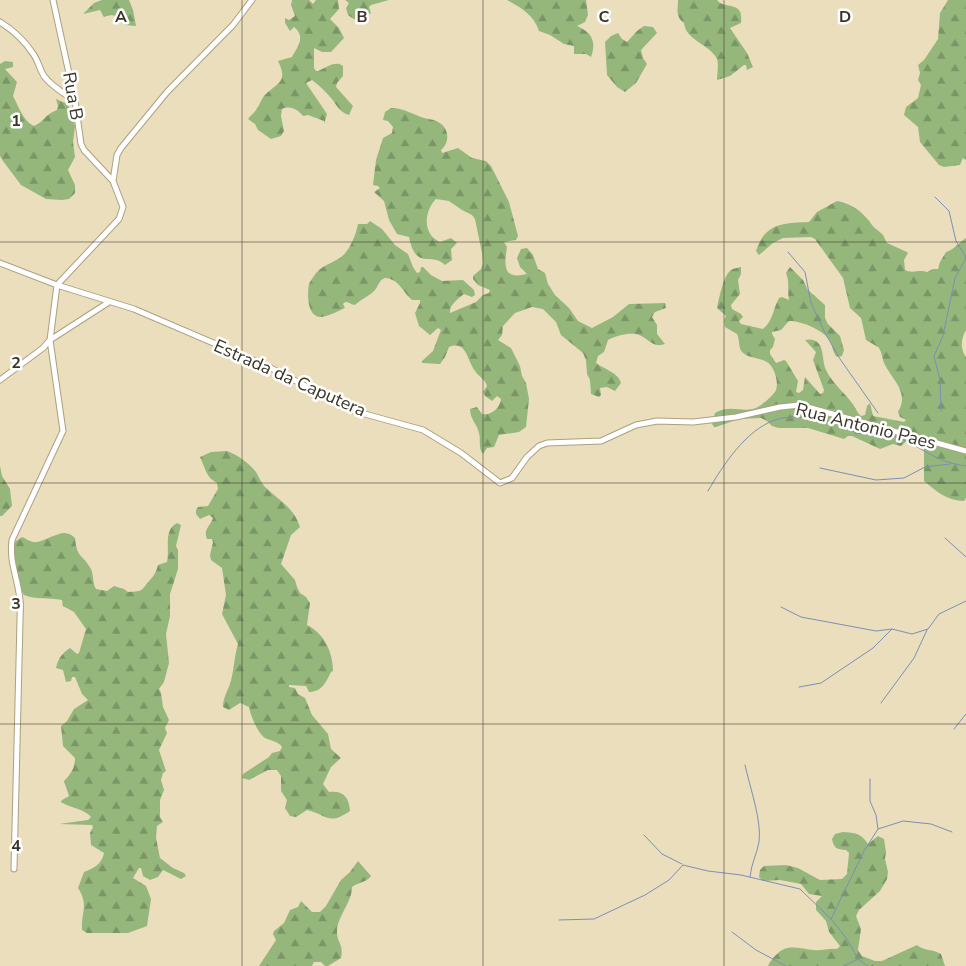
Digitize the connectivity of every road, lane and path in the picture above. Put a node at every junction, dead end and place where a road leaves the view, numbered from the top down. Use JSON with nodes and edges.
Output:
{"nodes":[{"id":1,"x":53,"y":0,"type":"edge"},
{"id":2,"x":252,"y":0,"type":"edge"},
{"id":3,"x":0,"y":22,"type":"edge"},
{"id":4,"x":75,"y":101,"type":"junction"},
{"id":5,"x":113,"y":181,"type":"junction"},
{"id":6,"x":0,"y":263,"type":"edge"},
{"id":7,"x":57,"y":285,"type":"junction"},
{"id":8,"x":109,"y":302,"type":"junction"},
{"id":9,"x":50,"y":340,"type":"junction"},
{"id":10,"x":0,"y":380,"type":"edge"},
{"id":11,"x":736,"y":417,"type":"joint"},
{"id":12,"x":966,"y":451,"type":"edge"},
{"id":13,"x":14,"y":869,"type":"dead end"}],
"edges":[{"from":1,"to":4,"type":"street","name":"Rua B"},
{"from":2,"to":5,"type":"street"},
{"from":3,"to":4,"type":"street"},
{"from":4,"to":5,"type":"street","name":"Rua B"},
{"from":5,"to":7,"type":"street"},
{"from":6,"to":7,"type":"street","name":"Estrada da Caputera"},
{"from":7,"to":8,"type":"street","name":"Estrada da Caputera"},
{"from":7,"to":9,"type":"street"},
{"from":8,"to":9,"type":"street"},
{"from":8,"to":11,"type":"street","name":"Estrada da Caputera"},
{"from":9,"to":10,"type":"street"},
{"from":9,"to":13,"type":"street"},
{"from":11,"to":12,"type":"street","name":"Rua Antonio Paes"}]}
